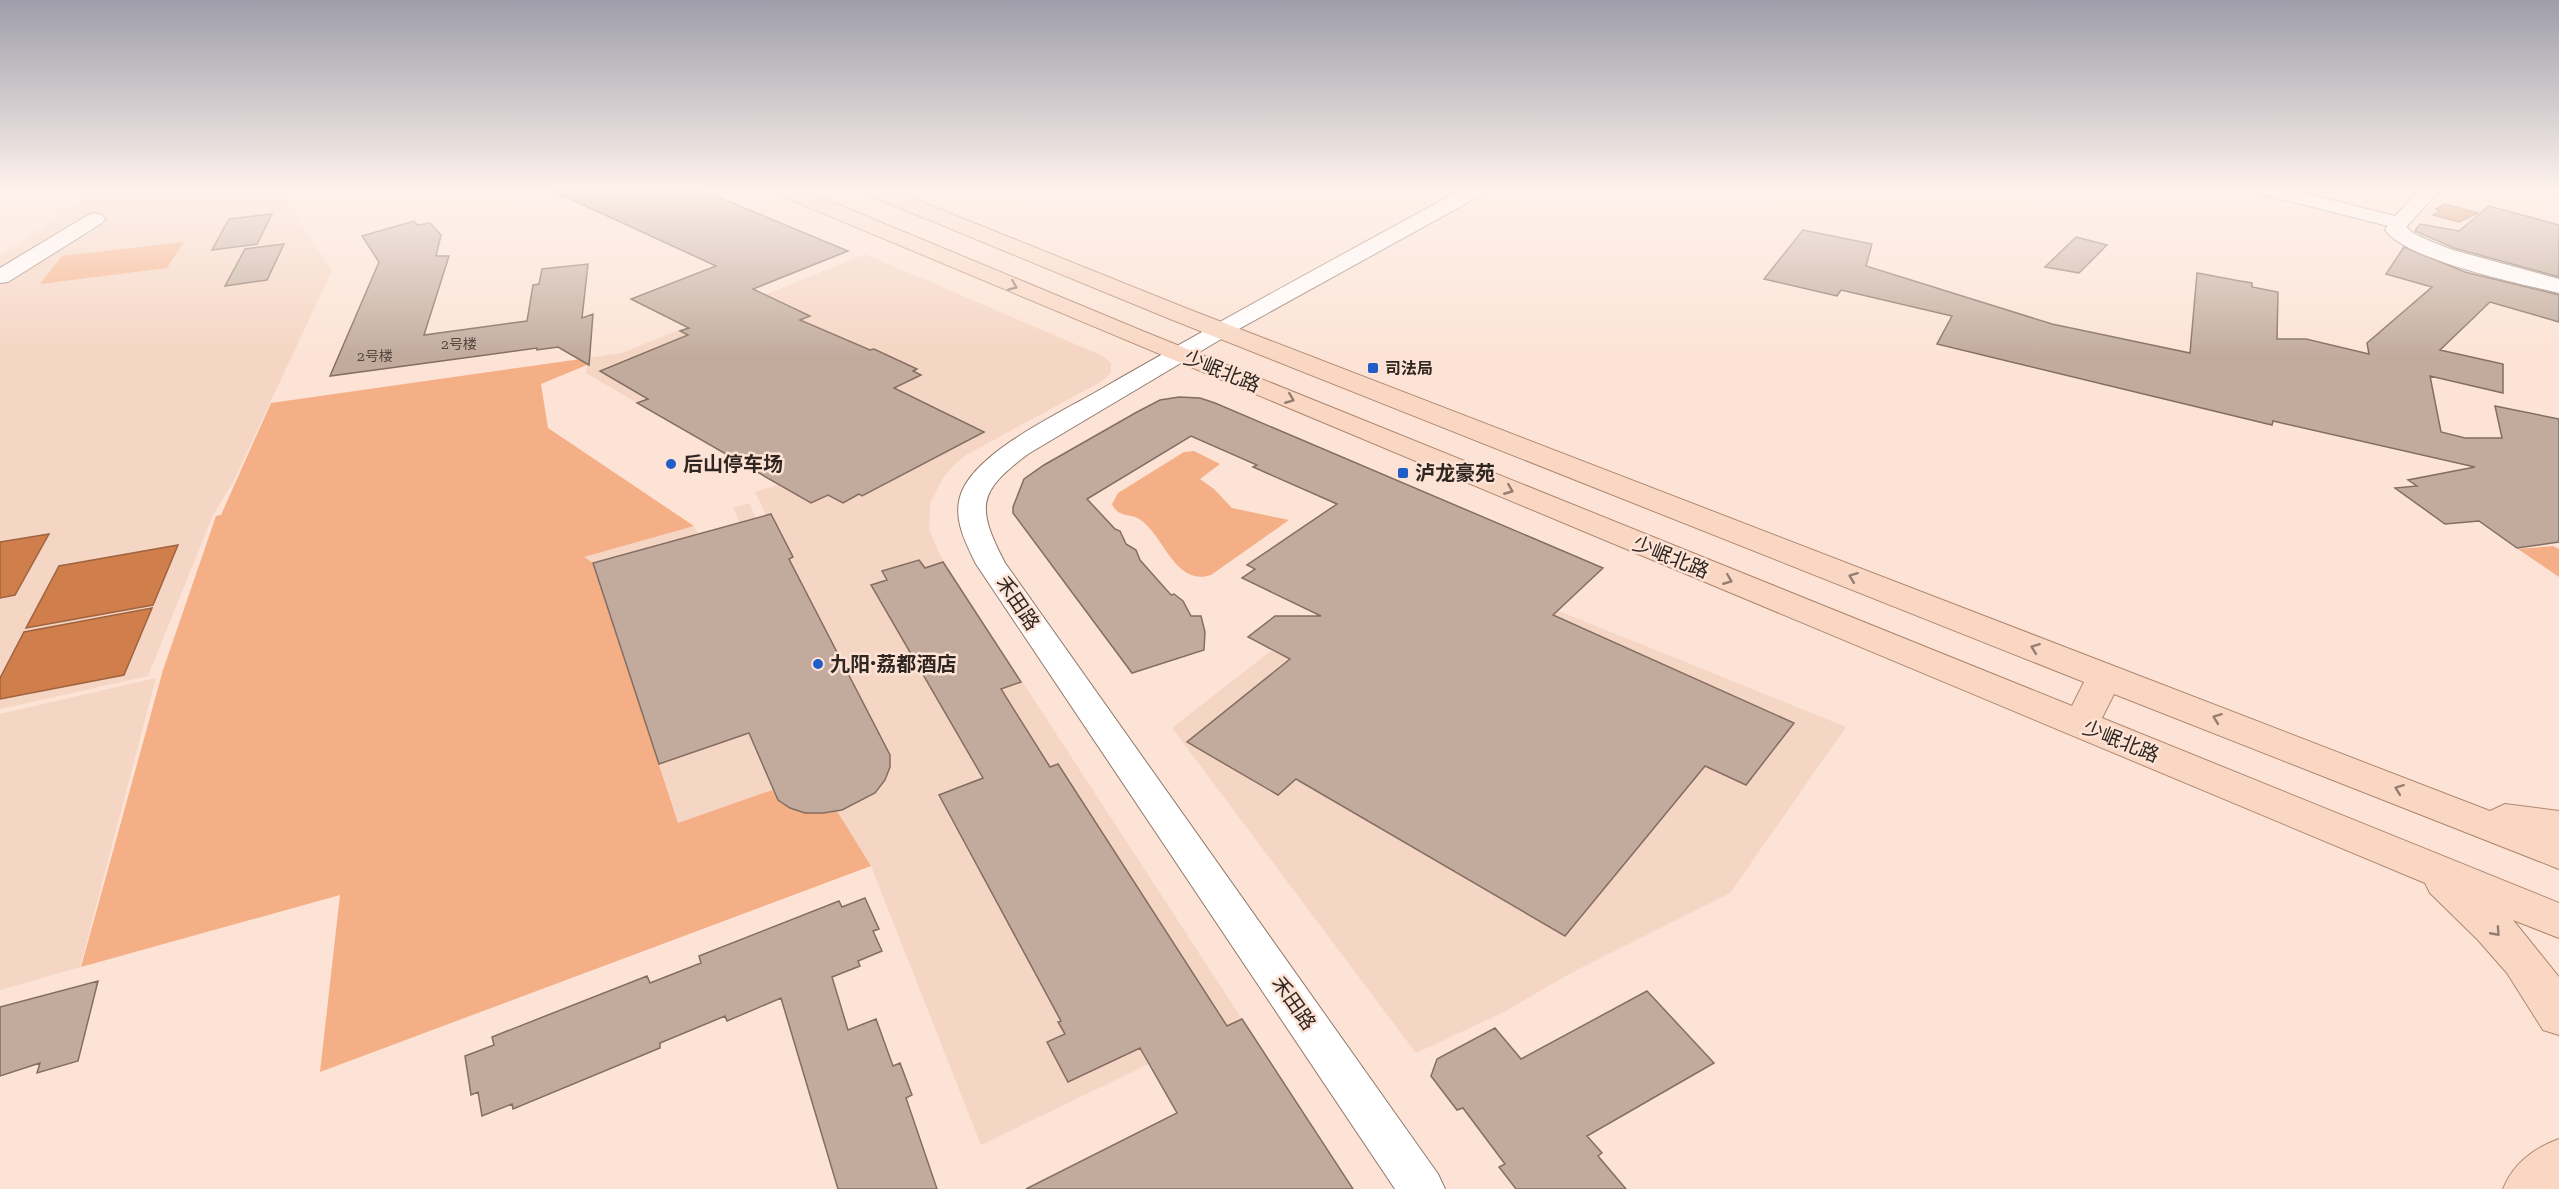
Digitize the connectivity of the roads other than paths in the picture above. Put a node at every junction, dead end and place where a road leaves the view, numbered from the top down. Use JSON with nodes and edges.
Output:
{"nodes":[{"id":1,"x":52,"y":245,"type":"edge"},
{"id":2,"x":918,"y":245,"type":"edge"},
{"id":3,"x":1011,"y":245,"type":"edge"},
{"id":4,"x":1375,"y":245,"type":"edge"},
{"id":5,"x":2422,"y":245,"type":"edge"},
{"id":6,"x":0,"y":277,"type":"edge"},
{"id":7,"x":2559,"y":286,"type":"edge"},
{"id":8,"x":1220,"y":330,"type":"junction"},
{"id":9,"x":1179,"y":354,"type":"junction"},
{"id":10,"x":2106,"y":675,"type":"junction"},
{"id":11,"x":2080,"y":724,"type":"junction"},
{"id":12,"x":2453,"y":811,"type":"junction"},
{"id":13,"x":2559,"y":826,"type":"edge"},
{"id":14,"x":2559,"y":854,"type":"edge"},
{"id":15,"x":2423,"y":863,"type":"junction"},
{"id":16,"x":2559,"y":921,"type":"edge"},
{"id":17,"x":2559,"y":1016,"type":"edge"},
{"id":18,"x":2559,"y":1162,"type":"edge"},
{"id":19,"x":1422,"y":1189,"type":"edge"},
{"id":20,"x":2528,"y":1189,"type":"edge"}],
"edges":[{"from":1,"to":6,"type":"street"},
{"from":2,"to":9,"type":"main road","name":"少岷北路","one_way":true},
{"from":3,"to":8,"type":"main road","name":"少岷北路"},
{"from":4,"to":8,"type":"street","name":"禾田路"},
{"from":5,"to":7,"type":"street"},
{"from":8,"to":9,"type":"street","name":"禾田路"},
{"from":10,"to":8,"type":"main road","name":"少岷北路","one_way":true},
{"from":9,"to":11,"type":"main road","name":"少岷北路","one_way":true},
{"from":9,"to":19,"type":"street","name":"禾田路"},
{"from":10,"to":11,"type":"main road"},
{"from":12,"to":10,"type":"main road","name":"少岷北路","one_way":true},
{"from":11,"to":15,"type":"main road","name":"少岷北路"},
{"from":12,"to":13,"type":"main road"},
{"from":12,"to":14,"type":"main road","name":"少岷北路"},
{"from":15,"to":16,"type":"main road","name":"少岷北路"},
{"from":15,"to":17,"type":"main road","one_way":true},
{"from":18,"to":20,"type":"main road"}]}
